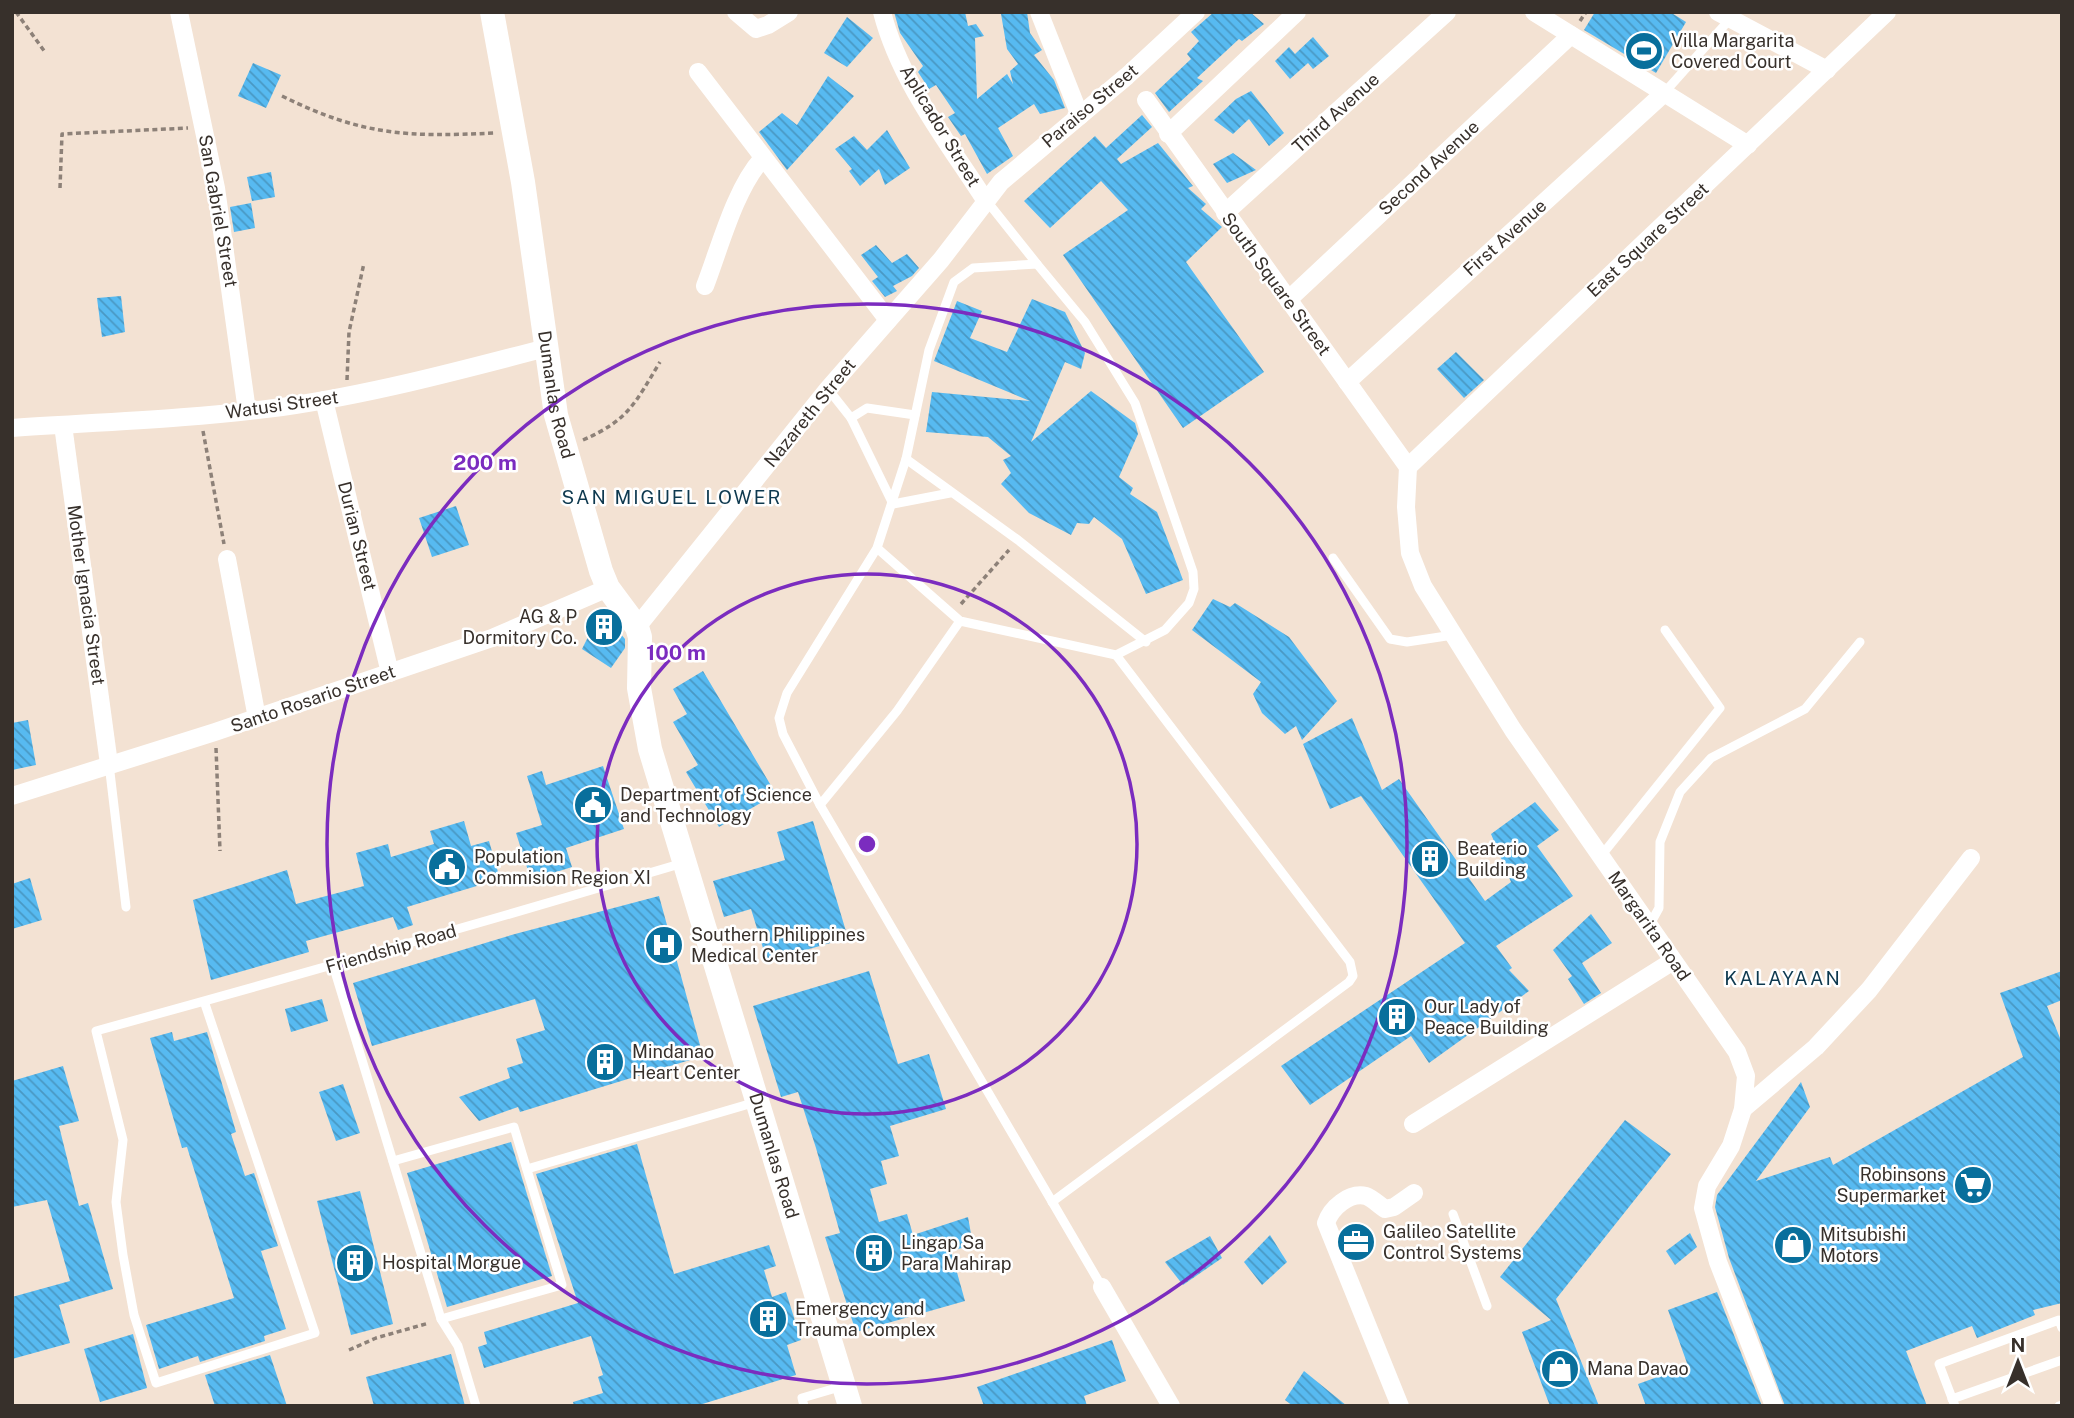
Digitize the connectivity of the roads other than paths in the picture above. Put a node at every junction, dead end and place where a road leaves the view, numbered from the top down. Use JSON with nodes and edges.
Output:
{"nodes":[{"id":1,"x":179,"y":12,"type":"edge"},
{"id":2,"x":492,"y":12,"type":"edge"},
{"id":3,"x":736,"y":12,"type":"edge"},
{"id":4,"x":789,"y":12,"type":"edge"},
{"id":5,"x":882,"y":12,"type":"edge"},
{"id":6,"x":1039,"y":12,"type":"edge"},
{"id":7,"x":1196,"y":12,"type":"edge"},
{"id":8,"x":1297,"y":12,"type":"edge"},
{"id":9,"x":1447,"y":12,"type":"edge"},
{"id":10,"x":1534,"y":12,"type":"edge"},
{"id":11,"x":1887,"y":12,"type":"edge"},
{"id":12,"x":1724,"y":15,"type":"edge"},
{"id":13,"x":1571,"y":35,"type":"junction"},
{"id":14,"x":1827,"y":71,"type":"junction"},
{"id":15,"x":698,"y":72,"type":"dead end"},
{"id":16,"x":1662,"y":95,"type":"junction"},
{"id":17,"x":1146,"y":100,"type":"dead end"},
{"id":18,"x":1080,"y":117,"type":"junction"},
{"id":19,"x":1168,"y":134,"type":"junction"},
{"id":20,"x":1748,"y":145,"type":"junction"},
{"id":21,"x":762,"y":159,"type":"junction"},
{"id":22,"x":985,"y":200,"type":"junction"},
{"id":23,"x":1225,"y":213,"type":"junction"},
{"id":24,"x":1037,"y":264,"type":"junction"},
{"id":25,"x":705,"y":286,"type":"dead end"},
{"id":26,"x":1288,"y":300,"type":"junction"},
{"id":27,"x":888,"y":320,"type":"junction"},
{"id":28,"x":546,"y":348,"type":"junction"},
{"id":29,"x":1347,"y":382,"type":"junction"},
{"id":30,"x":828,"y":389,"type":"junction"},
{"id":31,"x":324,"y":400,"type":"junction"},
{"id":32,"x":1135,"y":403,"type":"junction"},
{"id":33,"x":1125,"y":410,"type":"dead end"},
{"id":34,"x":247,"y":411,"type":"junction"},
{"id":35,"x":915,"y":415,"type":"junction"},
{"id":36,"x":851,"y":418,"type":"junction"},
{"id":37,"x":63,"y":425,"type":"junction"},
{"id":38,"x":12,"y":428,"type":"edge"},
{"id":39,"x":906,"y":459,"type":"junction"},
{"id":40,"x":1408,"y":467,"type":"junction"},
{"id":41,"x":950,"y":493,"type":"junction"},
{"id":42,"x":892,"y":504,"type":"junction"},
{"id":43,"x":877,"y":548,"type":"junction"},
{"id":44,"x":1334,"y":558,"type":"dead end"},
{"id":45,"x":227,"y":559,"type":"road end"},
{"id":46,"x":608,"y":588,"type":"junction"},
{"id":47,"x":960,"y":621,"type":"junction"},
{"id":48,"x":637,"y":628,"type":"junction"},
{"id":49,"x":1665,"y":630,"type":"dead end"},
{"id":50,"x":1453,"y":635,"type":"junction"},
{"id":51,"x":1146,"y":642,"type":"junction"},
{"id":52,"x":1860,"y":642,"type":"dead end"},
{"id":53,"x":1116,"y":655,"type":"junction"},
{"id":54,"x":390,"y":673,"type":"junction"},
{"id":55,"x":257,"y":718,"type":"junction"},
{"id":56,"x":109,"y":764,"type":"junction"},
{"id":57,"x":12,"y":796,"type":"edge"},
{"id":58,"x":820,"y":805,"type":"junction"},
{"id":59,"x":1601,"y":856,"type":"junction"},
{"id":60,"x":1971,"y":858,"type":"dead end"},
{"id":61,"x":684,"y":862,"type":"junction"},
{"id":62,"x":126,"y":906,"type":"dead end"},
{"id":63,"x":1649,"y":926,"type":"junction"},
{"id":64,"x":1674,"y":961,"type":"junction"},
{"id":65,"x":333,"y":965,"type":"junction"},
{"id":66,"x":204,"y":1001,"type":"junction"},
{"id":67,"x":757,"y":1101,"type":"junction"},
{"id":68,"x":1743,"y":1109,"type":"junction"},
{"id":69,"x":1413,"y":1124,"type":"dead end"},
{"id":70,"x":393,"y":1161,"type":"junction"},
{"id":71,"x":527,"y":1169,"type":"junction"},
{"id":72,"x":1414,"y":1194,"type":"dead end"},
{"id":73,"x":1052,"y":1202,"type":"junction"},
{"id":74,"x":1453,"y":1214,"type":"dead end"},
{"id":75,"x":1102,"y":1287,"type":"joint"},
{"id":76,"x":1487,"y":1306,"type":"dead end"},
{"id":77,"x":441,"y":1319,"type":"junction"},
{"id":78,"x":2062,"y":1328,"type":"edge"},
{"id":79,"x":2062,"y":1360,"type":"edge"},
{"id":80,"x":846,"y":1396,"type":"edge"},
{"id":81,"x":1954,"y":1403,"type":"edge"},
{"id":82,"x":477,"y":1406,"type":"edge"},
{"id":83,"x":804,"y":1406,"type":"edge"},
{"id":84,"x":1171,"y":1406,"type":"edge"},
{"id":85,"x":1400,"y":1406,"type":"edge"},
{"id":86,"x":1774,"y":1406,"type":"edge"}],
"edges":[{"from":1,"to":34,"type":"street","name":"San Gabriel Street"},
{"from":2,"to":28,"type":"main road","name":"Dumanlas Road"},
{"from":3,"to":4,"type":"street"},
{"from":5,"to":22,"type":"street","name":"Aplicador Street"},
{"from":6,"to":18,"type":"street"},
{"from":7,"to":18,"type":"street","name":"Paraiso Street"},
{"from":8,"to":19,"type":"street"},
{"from":9,"to":23,"type":"street","name":"Third Avenue"},
{"from":10,"to":13,"type":"street"},
{"from":11,"to":14,"type":"street","name":"East Square Street"},
{"from":12,"to":14,"type":"street"},
{"from":12,"to":16,"type":"lane"},
{"from":13,"to":16,"type":"street"},
{"from":13,"to":26,"type":"street","name":"Second Avenue"},
{"from":14,"to":20,"type":"street","name":"East Square Street"},
{"from":15,"to":21,"type":"street"},
{"from":16,"to":20,"type":"street"},
{"from":16,"to":29,"type":"street","name":"First Avenue"},
{"from":17,"to":19,"type":"street","name":"South Square Street"},
{"from":18,"to":22,"type":"street","name":"Paraiso Street"},
{"from":19,"to":23,"type":"street","name":"South Square Street"},
{"from":20,"to":40,"type":"street","name":"East Square Street"},
{"from":21,"to":25,"type":"street"},
{"from":21,"to":27,"type":"street"},
{"from":22,"to":24,"type":"lane"},
{"from":22,"to":27,"type":"street","name":"Nazareth Street"},
{"from":23,"to":26,"type":"street","name":"South Square Street"},
{"from":24,"to":32,"type":"lane"},
{"from":24,"to":35,"type":"lane"},
{"from":26,"to":29,"type":"street","name":"South Square Street"},
{"from":27,"to":30,"type":"street","name":"Nazareth Street"},
{"from":28,"to":31,"type":"street","name":"Watusi Street"},
{"from":28,"to":46,"type":"main road","name":"Dumanlas Road"},
{"from":29,"to":40,"type":"street","name":"South Square Street"},
{"from":30,"to":36,"type":"lane"},
{"from":30,"to":48,"type":"street","name":"Nazareth Street"},
{"from":31,"to":34,"type":"street","name":"Watusi Street"},
{"from":31,"to":54,"type":"street","name":"Durian Street"},
{"from":32,"to":33,"type":"lane"},
{"from":32,"to":51,"type":"lane"},
{"from":34,"to":37,"type":"street","name":"Watusi Street"},
{"from":35,"to":36,"type":"lane"},
{"from":35,"to":39,"type":"lane"},
{"from":36,"to":42,"type":"lane"},
{"from":37,"to":38,"type":"street","name":"Watusi Street"},
{"from":37,"to":56,"type":"street","name":"Mother Ignacia Street"},
{"from":39,"to":41,"type":"lane"},
{"from":39,"to":42,"type":"lane"},
{"from":40,"to":50,"type":"street","name":"Margarita Road"},
{"from":41,"to":42,"type":"lane"},
{"from":41,"to":51,"type":"lane"},
{"from":42,"to":43,"type":"lane"},
{"from":43,"to":47,"type":"lane"},
{"from":43,"to":58,"type":"lane"},
{"from":44,"to":50,"type":"lane"},
{"from":45,"to":55,"type":"street"},
{"from":46,"to":48,"type":"main road","name":"Dumanlas Road"},
{"from":46,"to":54,"type":"street","name":"Santo Rosario Street"},
{"from":47,"to":53,"type":"lane"},
{"from":47,"to":58,"type":"lane"},
{"from":48,"to":61,"type":"main road","name":"Dumanlas Road"},
{"from":49,"to":59,"type":"lane"},
{"from":50,"to":59,"type":"street","name":"Margarita Road"},
{"from":51,"to":53,"type":"lane"},
{"from":52,"to":63,"type":"lane"},
{"from":53,"to":73,"type":"lane"},
{"from":54,"to":55,"type":"street","name":"Santo Rosario Street"},
{"from":55,"to":56,"type":"street","name":"Santo Rosario Street"},
{"from":56,"to":57,"type":"street","name":"Santo Rosario Street"},
{"from":56,"to":62,"type":"lane"},
{"from":58,"to":73,"type":"lane"},
{"from":59,"to":63,"type":"street","name":"Margarita Road"},
{"from":60,"to":68,"type":"street"},
{"from":61,"to":65,"type":"lane","name":"Friendship Road"},
{"from":61,"to":67,"type":"main road","name":"Dumanlas Road"},
{"from":63,"to":64,"type":"street","name":"Margarita Road"},
{"from":64,"to":68,"type":"street","name":"Margarita Road"},
{"from":64,"to":69,"type":"street"},
{"from":65,"to":66,"type":"lane","name":"Friendship Road"},
{"from":65,"to":70,"type":"lane"},
{"from":66,"to":66,"type":"lane","name":"Friendship Road"},
{"from":67,"to":71,"type":"lane"},
{"from":67,"to":80,"type":"main road","name":"Dumanlas Road"},
{"from":68,"to":86,"type":"street","name":"Margarita Road"},
{"from":70,"to":71,"type":"lane"},
{"from":70,"to":77,"type":"lane"},
{"from":71,"to":77,"type":"lane"},
{"from":72,"to":85,"type":"street"},
{"from":73,"to":75,"type":"lane"},
{"from":74,"to":76,"type":"lane"},
{"from":75,"to":84,"type":"street"},
{"from":77,"to":82,"type":"lane"},
{"from":78,"to":81,"type":"lane"},
{"from":79,"to":81,"type":"lane"},
{"from":80,"to":83,"type":"lane"}]}
